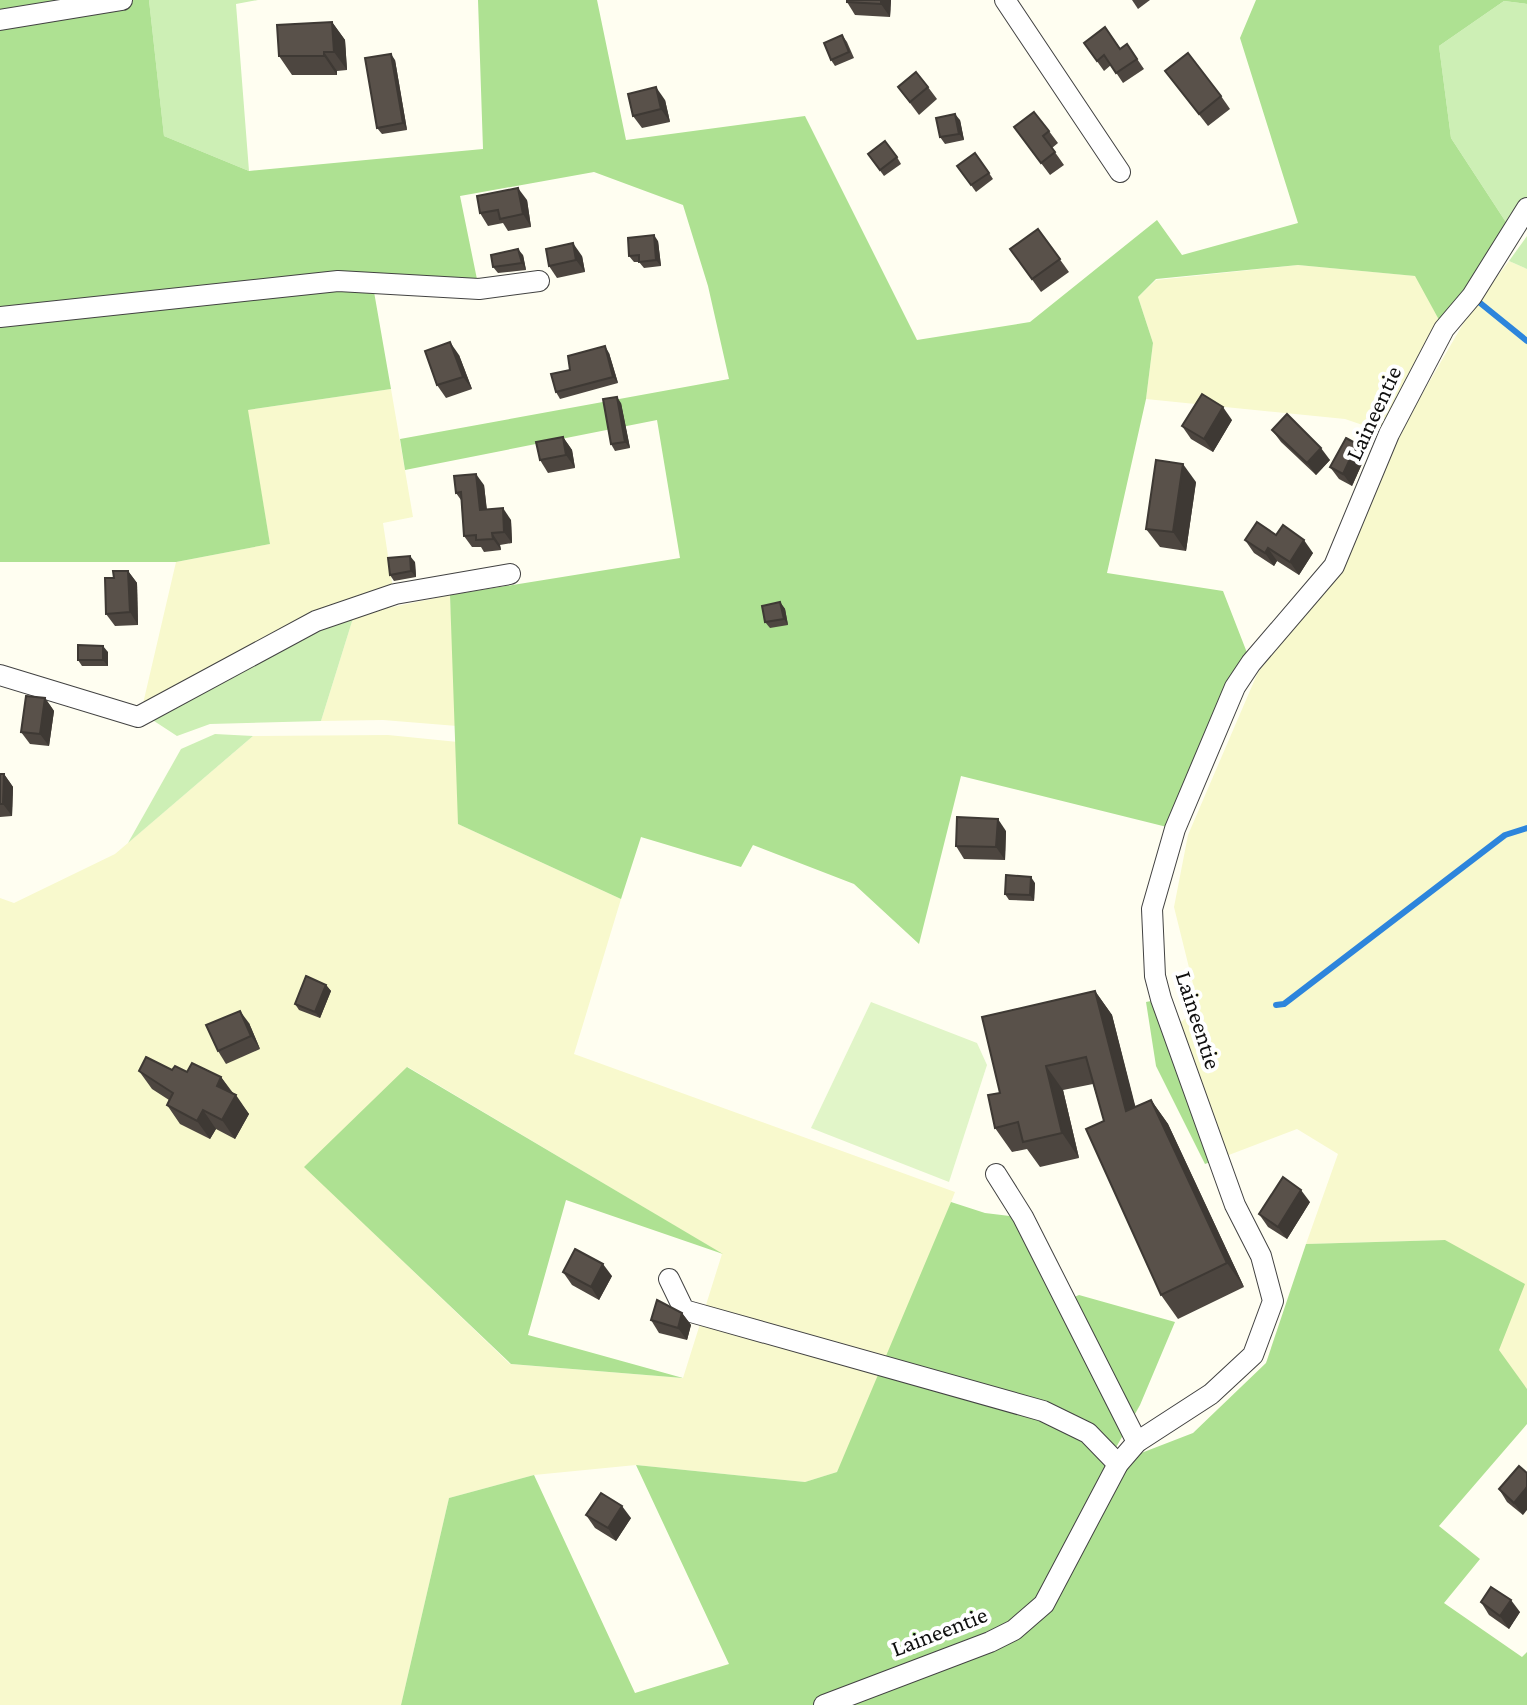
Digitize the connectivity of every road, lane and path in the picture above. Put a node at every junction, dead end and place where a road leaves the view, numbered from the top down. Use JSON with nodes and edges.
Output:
{"nodes":[{"id":1,"x":122,"y":0,"type":"edge"},
{"id":2,"x":1005,"y":0,"type":"edge"},
{"id":3,"x":0,"y":20,"type":"edge"},
{"id":4,"x":1120,"y":172,"type":"dead end"},
{"id":5,"x":1527,"y":208,"type":"edge"},
{"id":6,"x":539,"y":281,"type":"dead end"},
{"id":7,"x":0,"y":317,"type":"edge"},
{"id":8,"x":510,"y":574,"type":"dead end"},
{"id":9,"x":0,"y":675,"type":"edge"},
{"id":10,"x":996,"y":1174,"type":"dead end"},
{"id":11,"x":669,"y":1279,"type":"dead end"},
{"id":12,"x":1137,"y":1442,"type":"junction"},
{"id":13,"x":1118,"y":1464,"type":"junction"},
{"id":14,"x":824,"y":1705,"type":"edge"}],
"edges":[{"from":1,"to":3,"type":"street"},
{"from":2,"to":4,"type":"street"},
{"from":5,"to":12,"type":"street","name":"Laineentie"},
{"from":6,"to":7,"type":"street"},
{"from":8,"to":9,"type":"street"},
{"from":10,"to":12,"type":"street"},
{"from":11,"to":13,"type":"street"},
{"from":12,"to":13,"type":"street","name":"Laineentie"},
{"from":13,"to":14,"type":"street","name":"Laineentie"}]}
